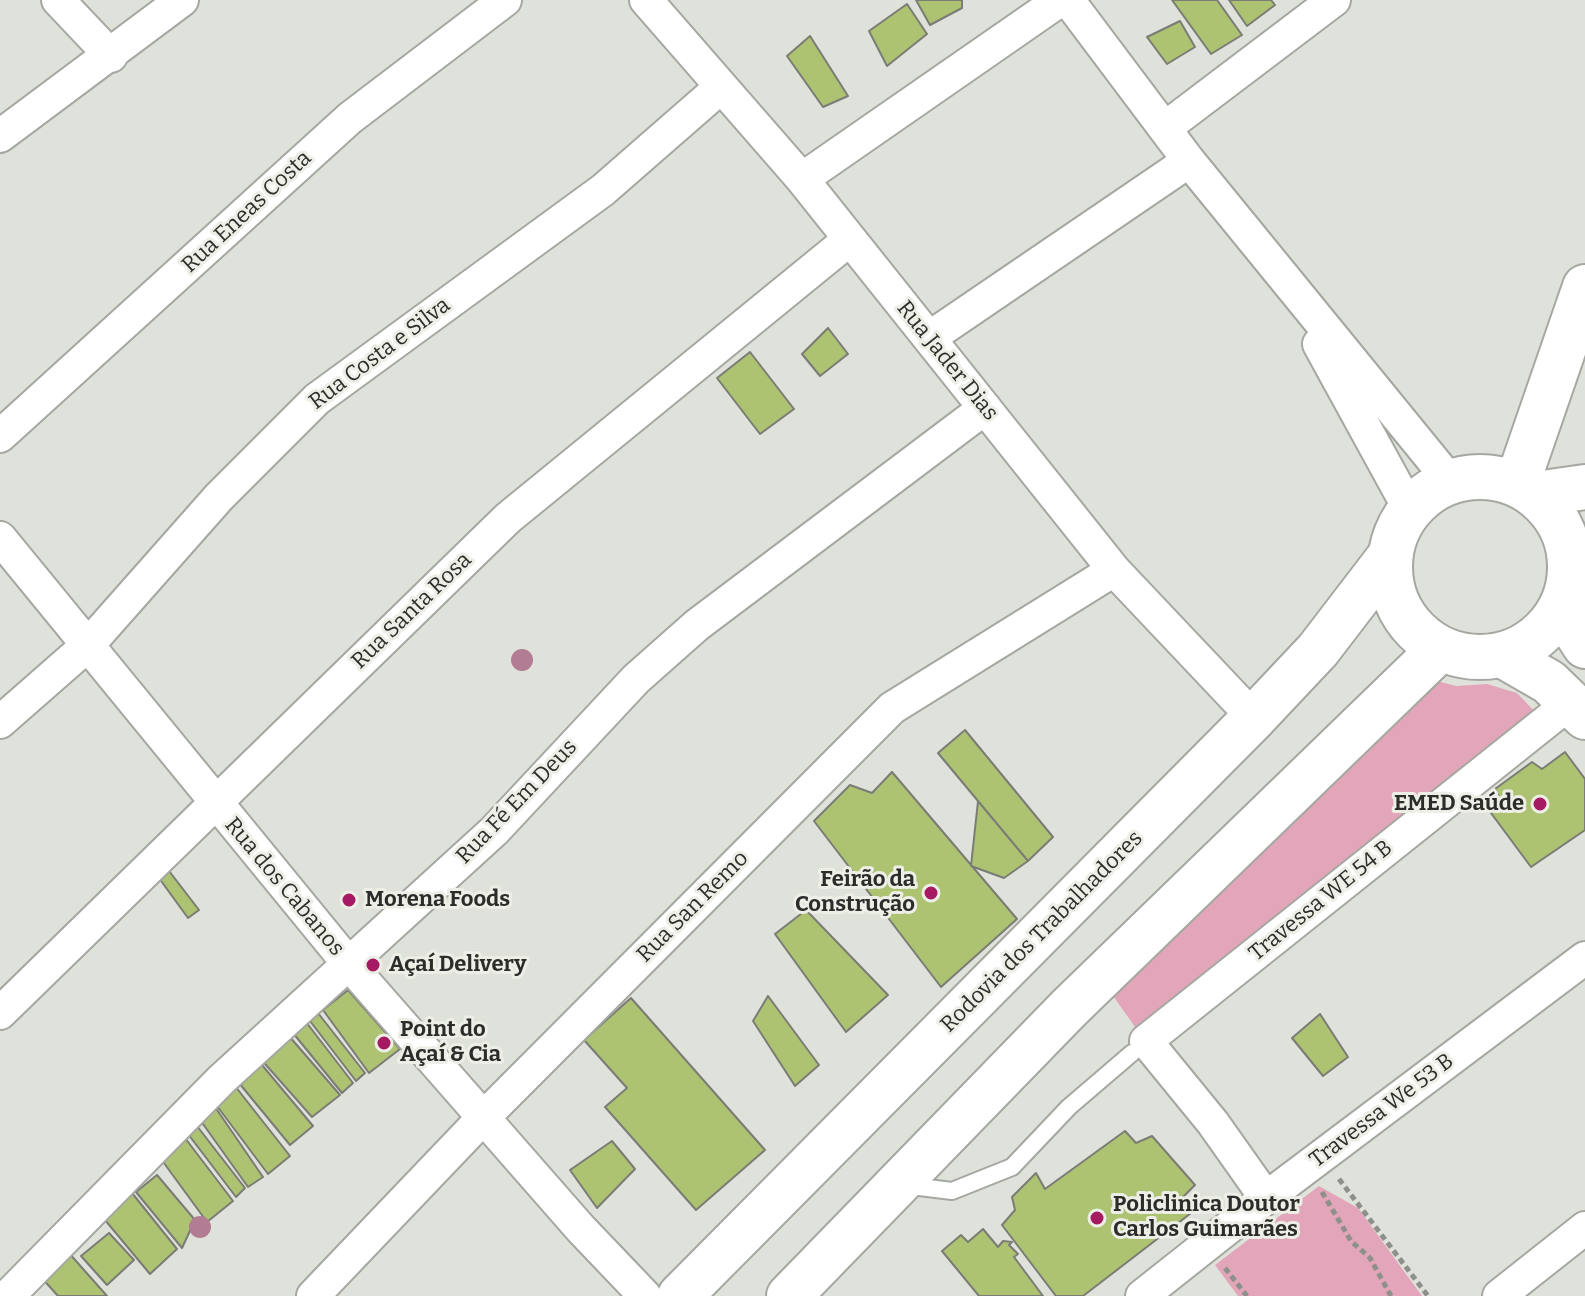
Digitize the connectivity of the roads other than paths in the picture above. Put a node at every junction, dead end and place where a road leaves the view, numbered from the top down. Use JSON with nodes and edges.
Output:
{"nodes":[{"id":1,"x":58,"y":0,"type":"edge"},
{"id":2,"x":182,"y":0,"type":"edge"},
{"id":3,"x":505,"y":0,"type":"edge"},
{"id":4,"x":1060,"y":0,"type":"edge"},
{"id":5,"x":1068,"y":0,"type":"edge"},
{"id":6,"x":1334,"y":0,"type":"edge"},
{"id":7,"x":658,"y":4,"type":"edge"},
{"id":8,"x":111,"y":56,"type":"junction"},
{"id":9,"x":721,"y":87,"type":"junction"},
{"id":10,"x":1165,"y":128,"type":"junction"},
{"id":11,"x":0,"y":136,"type":"edge"},
{"id":12,"x":1189,"y":161,"type":"junction"},
{"id":13,"x":802,"y":179,"type":"junction"},
{"id":14,"x":850,"y":239,"type":"junction"},
{"id":15,"x":1281,"y":275,"type":"junction"},
{"id":16,"x":1585,"y":287,"type":"edge"},
{"id":17,"x":929,"y":338,"type":"junction"},
{"id":18,"x":985,"y":408,"type":"junction"},
{"id":19,"x":0,"y":436,"type":"edge"},
{"id":20,"x":1450,"y":481,"type":"junction"},
{"id":21,"x":1585,"y":487,"type":"edge"},
{"id":22,"x":1527,"y":489,"type":"junction"},
{"id":23,"x":1410,"y":510,"type":"junction"},
{"id":24,"x":0,"y":538,"type":"edge"},
{"id":25,"x":1390,"y":556,"type":"junction"},
{"id":26,"x":1114,"y":570,"type":"junction"},
{"id":27,"x":1573,"y":584,"type":"edge"},
{"id":28,"x":89,"y":644,"type":"junction"},
{"id":29,"x":1585,"y":646,"type":"edge"},
{"id":30,"x":1440,"y":649,"type":"junction"},
{"id":31,"x":1502,"y":655,"type":"junction"},
{"id":32,"x":1578,"y":709,"type":"edge"},
{"id":33,"x":1254,"y":718,"type":"junction"},
{"id":34,"x":0,"y":722,"type":"edge"},
{"id":35,"x":214,"y":804,"type":"junction"},
{"id":36,"x":1585,"y":958,"type":"edge"},
{"id":37,"x":348,"y":963,"type":"junction"},
{"id":38,"x":0,"y":1013,"type":"edge"},
{"id":39,"x":1139,"y":1047,"type":"junction"},
{"id":40,"x":483,"y":1118,"type":"junction"},
{"id":41,"x":898,"y":1184,"type":"junction"},
{"id":42,"x":1266,"y":1198,"type":"junction"},
{"id":43,"x":1585,"y":1228,"type":"edge"},
{"id":44,"x":8,"y":1296,"type":"edge"},
{"id":45,"x":313,"y":1296,"type":"edge"},
{"id":46,"x":645,"y":1296,"type":"edge"},
{"id":47,"x":680,"y":1296,"type":"edge"},
{"id":48,"x":789,"y":1296,"type":"edge"},
{"id":49,"x":1142,"y":1296,"type":"edge"},
{"id":50,"x":1499,"y":1296,"type":"edge"}],
"edges":[{"from":1,"to":8,"type":"street"},
{"from":2,"to":8,"type":"street"},
{"from":3,"to":19,"type":"street","name":"Rua Eneas Costa"},
{"from":4,"to":13,"type":"street"},
{"from":5,"to":10,"type":"street"},
{"from":6,"to":10,"type":"street"},
{"from":7,"to":9,"type":"street","name":"Rua Jader Dias"},
{"from":8,"to":11,"type":"street"},
{"from":9,"to":13,"type":"street","name":"Rua Jader Dias"},
{"from":9,"to":28,"type":"street","name":"Rua Costa e Silva"},
{"from":10,"to":12,"type":"street"},
{"from":12,"to":15,"type":"street"},
{"from":12,"to":17,"type":"street"},
{"from":13,"to":14,"type":"street","name":"Rua Jader Dias"},
{"from":14,"to":17,"type":"street","name":"Rua Jader Dias"},
{"from":14,"to":35,"type":"street","name":"Rua Santa Rosa"},
{"from":15,"to":20,"type":"street"},
{"from":15,"to":23,"type":"street"},
{"from":16,"to":22,"type":"main road"},
{"from":17,"to":18,"type":"street","name":"Rua Jader Dias"},
{"from":18,"to":26,"type":"street","name":"Rua Jader Dias"},
{"from":18,"to":37,"type":"street","name":"Rua Fé Em Deus"},
{"from":20,"to":22,"type":"main road"},
{"from":20,"to":23,"type":"main road"},
{"from":21,"to":22,"type":"main road"},
{"from":22,"to":27,"type":"main road"},
{"from":23,"to":25,"type":"main road"},
{"from":24,"to":28,"type":"street","name":"Rua dos Cabanos"},
{"from":25,"to":30,"type":"main road"},
{"from":25,"to":33,"type":"main road","name":"Rodovia dos Trabalhadores"},
{"from":26,"to":33,"type":"street","name":"Rua Jader Dias"},
{"from":26,"to":40,"type":"street","name":"Rua San Remo"},
{"from":27,"to":29,"type":"main road"},
{"from":27,"to":31,"type":"main road"},
{"from":28,"to":34,"type":"street","name":"Rua Costa e Silva"},
{"from":28,"to":35,"type":"street","name":"Rua dos Cabanos"},
{"from":30,"to":31,"type":"main road"},
{"from":30,"to":41,"type":"main road"},
{"from":31,"to":32,"type":"main road"},
{"from":32,"to":39,"type":"street","name":"Travessa WE 54 B"},
{"from":33,"to":47,"type":"main road","name":"Rodovia dos Trabalhadores"},
{"from":35,"to":37,"type":"street","name":"Rua dos Cabanos"},
{"from":35,"to":38,"type":"street","name":"Rua Santa Rosa"},
{"from":36,"to":42,"type":"street","name":"Travessa We 53 B"},
{"from":37,"to":40,"type":"street","name":"Rua dos Cabanos"},
{"from":37,"to":44,"type":"street","name":"Rua Fé Em Deus"},
{"from":39,"to":41,"type":"lane"},
{"from":39,"to":42,"type":"street"},
{"from":40,"to":45,"type":"street","name":"Rua San Remo"},
{"from":40,"to":46,"type":"street","name":"Rua dos Cabanos"},
{"from":41,"to":48,"type":"main road"},
{"from":42,"to":49,"type":"street","name":"Travessa We 53 B"},
{"from":43,"to":50,"type":"street"}]}
